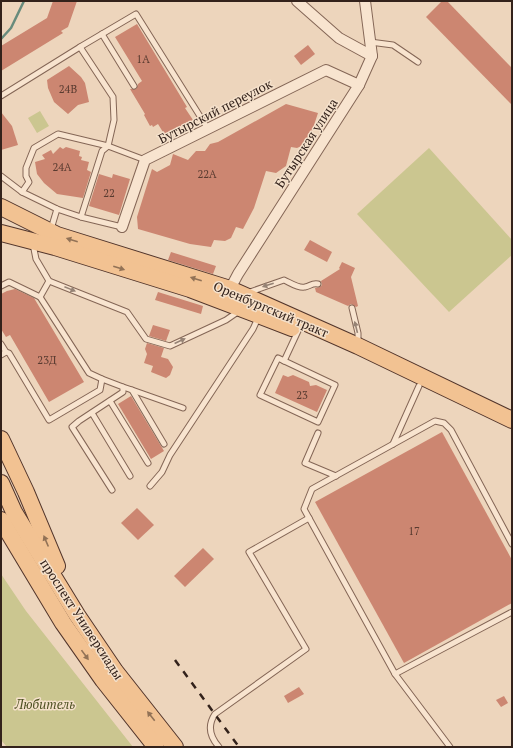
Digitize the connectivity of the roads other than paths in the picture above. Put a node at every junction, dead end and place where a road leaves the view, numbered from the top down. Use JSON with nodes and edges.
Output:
{"nodes":[{"id":1,"x":297,"y":1,"type":"edge"},
{"id":2,"x":365,"y":1,"type":"edge"},
{"id":3,"x":102,"y":34,"type":"junction"},
{"id":4,"x":370,"y":42,"type":"junction"},
{"id":5,"x":80,"y":47,"type":"junction"},
{"id":6,"x":372,"y":56,"type":"junction"},
{"id":7,"x":418,"y":62,"type":"dead end"},
{"id":8,"x":359,"y":85,"type":"junction"},
{"id":9,"x":134,"y":86,"type":"dead end"},
{"id":10,"x":1,"y":96,"type":"edge"},
{"id":11,"x":208,"y":129,"type":"junction"},
{"id":12,"x":108,"y":146,"type":"junction"},
{"id":13,"x":145,"y":160,"type":"junction"},
{"id":14,"x":1,"y":176,"type":"edge"},
{"id":15,"x":22,"y":192,"type":"junction"},
{"id":16,"x":1,"y":207,"type":"edge"},
{"id":17,"x":57,"y":209,"type":"junction"},
{"id":18,"x":81,"y":217,"type":"junction"},
{"id":19,"x":122,"y":227,"type":"joint"},
{"id":20,"x":1,"y":233,"type":"edge"},
{"id":21,"x":50,"y":233,"type":"junction"},
{"id":22,"x":33,"y":241,"type":"junction"},
{"id":23,"x":49,"y":281,"type":"junction"},
{"id":24,"x":318,"y":284,"type":"dead end"},
{"id":25,"x":1,"y":286,"type":"edge"},
{"id":26,"x":40,"y":297,"type":"junction"},
{"id":27,"x":238,"y":298,"type":"junction"},
{"id":28,"x":352,"y":308,"type":"dead end"},
{"id":29,"x":260,"y":316,"type":"junction"},
{"id":30,"x":298,"y":331,"type":"junction"},
{"id":31,"x":1,"y":344,"type":"edge"},
{"id":32,"x":358,"y":346,"type":"junction"},
{"id":33,"x":6,"y":352,"type":"junction"},
{"id":34,"x":1,"y":355,"type":"edge"},
{"id":35,"x":284,"y":361,"type":"junction"},
{"id":36,"x":102,"y":379,"type":"junction"},
{"id":37,"x":123,"y":386,"type":"junction"},
{"id":38,"x":419,"y":386,"type":"junction"},
{"id":39,"x":132,"y":390,"type":"junction"},
{"id":40,"x":110,"y":401,"type":"junction"},
{"id":41,"x":183,"y":408,"type":"dead end"},
{"id":42,"x":92,"y":413,"type":"junction"},
{"id":43,"x":512,"y":420,"type":"edge"},
{"id":44,"x":512,"y":429,"type":"edge"},
{"id":45,"x":318,"y":433,"type":"dead end"},
{"id":46,"x":1,"y":439,"type":"edge"},
{"id":47,"x":164,"y":444,"type":"dead end"},
{"id":48,"x":393,"y":444,"type":"junction"},
{"id":49,"x":148,"y":463,"type":"dead end"},
{"id":50,"x":130,"y":476,"type":"dead end"},
{"id":51,"x":336,"y":476,"type":"junction"},
{"id":52,"x":1,"y":483,"type":"edge"},
{"id":53,"x":150,"y":486,"type":"dead end"},
{"id":54,"x":112,"y":490,"type":"dead end"},
{"id":55,"x":309,"y":518,"type":"junction"},
{"id":56,"x":1,"y":520,"type":"edge"},
{"id":57,"x":1,"y":541,"type":"edge"},
{"id":58,"x":512,"y":544,"type":"edge"},
{"id":59,"x":512,"y":612,"type":"edge"},
{"id":60,"x":77,"y":616,"type":"junction"},
{"id":61,"x":63,"y":623,"type":"junction"},
{"id":62,"x":395,"y":674,"type":"junction"},
{"id":63,"x":156,"y":747,"type":"edge"},
{"id":64,"x":175,"y":747,"type":"edge"},
{"id":65,"x":218,"y":747,"type":"edge"},
{"id":66,"x":450,"y":747,"type":"edge"}],
"edges":[{"from":1,"to":6,"type":"street"},
{"from":2,"to":4,"type":"street"},
{"from":3,"to":5,"type":"lane"},
{"from":3,"to":9,"type":"lane"},
{"from":3,"to":11,"type":"lane"},
{"from":4,"to":6,"type":"street"},
{"from":4,"to":7,"type":"lane"},
{"from":5,"to":10,"type":"lane"},
{"from":5,"to":12,"type":"lane"},
{"from":6,"to":8,"type":"street","name":"Бутырская улица"},
{"from":8,"to":11,"type":"street","name":"Бутырский переулок"},
{"from":8,"to":27,"type":"street","name":"Бутырская улица"},
{"from":11,"to":13,"type":"street","name":"Бутырский переулок"},
{"from":12,"to":13,"type":"lane"},
{"from":12,"to":15,"type":"lane"},
{"from":12,"to":18,"type":"lane"},
{"from":13,"to":19,"type":"street"},
{"from":14,"to":15,"type":"lane"},
{"from":15,"to":17,"type":"lane"},
{"from":16,"to":21,"type":"main road","name":"Оренбургский тракт"},
{"from":17,"to":18,"type":"lane"},
{"from":17,"to":21,"type":"lane"},
{"from":18,"to":19,"type":"lane"},
{"from":20,"to":22,"type":"main road","name":"Оренбургский тракт"},
{"from":27,"to":21,"type":"main road","name":"Оренбургский тракт","one_way":true},
{"from":22,"to":23,"type":"lane"},
{"from":22,"to":27,"type":"main road","name":"Оренбургский тракт","one_way":true},
{"from":23,"to":26,"type":"lane"},
{"from":23,"to":27,"type":"lane","one_way":true},
{"from":24,"to":27,"type":"lane","one_way":true},
{"from":25,"to":26,"type":"lane"},
{"from":26,"to":36,"type":"lane"},
{"from":27,"to":29,"type":"main road","name":"Оренбургский тракт"},
{"from":27,"to":32,"type":"main road","name":"Оренбургский тракт"},
{"from":32,"to":28,"type":"lane","one_way":true},
{"from":29,"to":30,"type":"main road","name":"Оренбургский тракт"},
{"from":29,"to":53,"type":"lane"},
{"from":30,"to":35,"type":"lane"},
{"from":30,"to":38,"type":"main road","name":"Оренбургский тракт"},
{"from":31,"to":33,"type":"lane"},
{"from":32,"to":43,"type":"main road","name":"Оренбургский тракт"},
{"from":33,"to":34,"type":"lane"},
{"from":33,"to":36,"type":"lane"},
{"from":35,"to":35,"type":"lane"},
{"from":36,"to":37,"type":"lane"},
{"from":37,"to":39,"type":"lane"},
{"from":37,"to":40,"type":"lane"},
{"from":38,"to":44,"type":"main road","name":"Оренбургский тракт"},
{"from":38,"to":48,"type":"lane"},
{"from":39,"to":41,"type":"lane"},
{"from":39,"to":47,"type":"lane"},
{"from":40,"to":42,"type":"lane"},
{"from":40,"to":49,"type":"lane"},
{"from":42,"to":50,"type":"lane"},
{"from":42,"to":54,"type":"lane"},
{"from":45,"to":51,"type":"lane"},
{"from":60,"to":46,"type":"main road","one_way":true},
{"from":48,"to":51,"type":"lane"},
{"from":48,"to":58,"type":"lane"},
{"from":51,"to":55,"type":"lane"},
{"from":52,"to":60,"type":"main road","name":"проспект Универсиады"},
{"from":55,"to":62,"type":"lane"},
{"from":55,"to":65,"type":"lane"},
{"from":56,"to":61,"type":"main road","name":"проспект Универсиады"},
{"from":57,"to":61,"type":"main road"},
{"from":59,"to":62,"type":"lane"},
{"from":64,"to":60,"type":"main road","name":"проспект Универсиады","one_way":true},
{"from":61,"to":63,"type":"main road","name":"проспект Универсиады","one_way":true},
{"from":62,"to":66,"type":"lane"}]}
